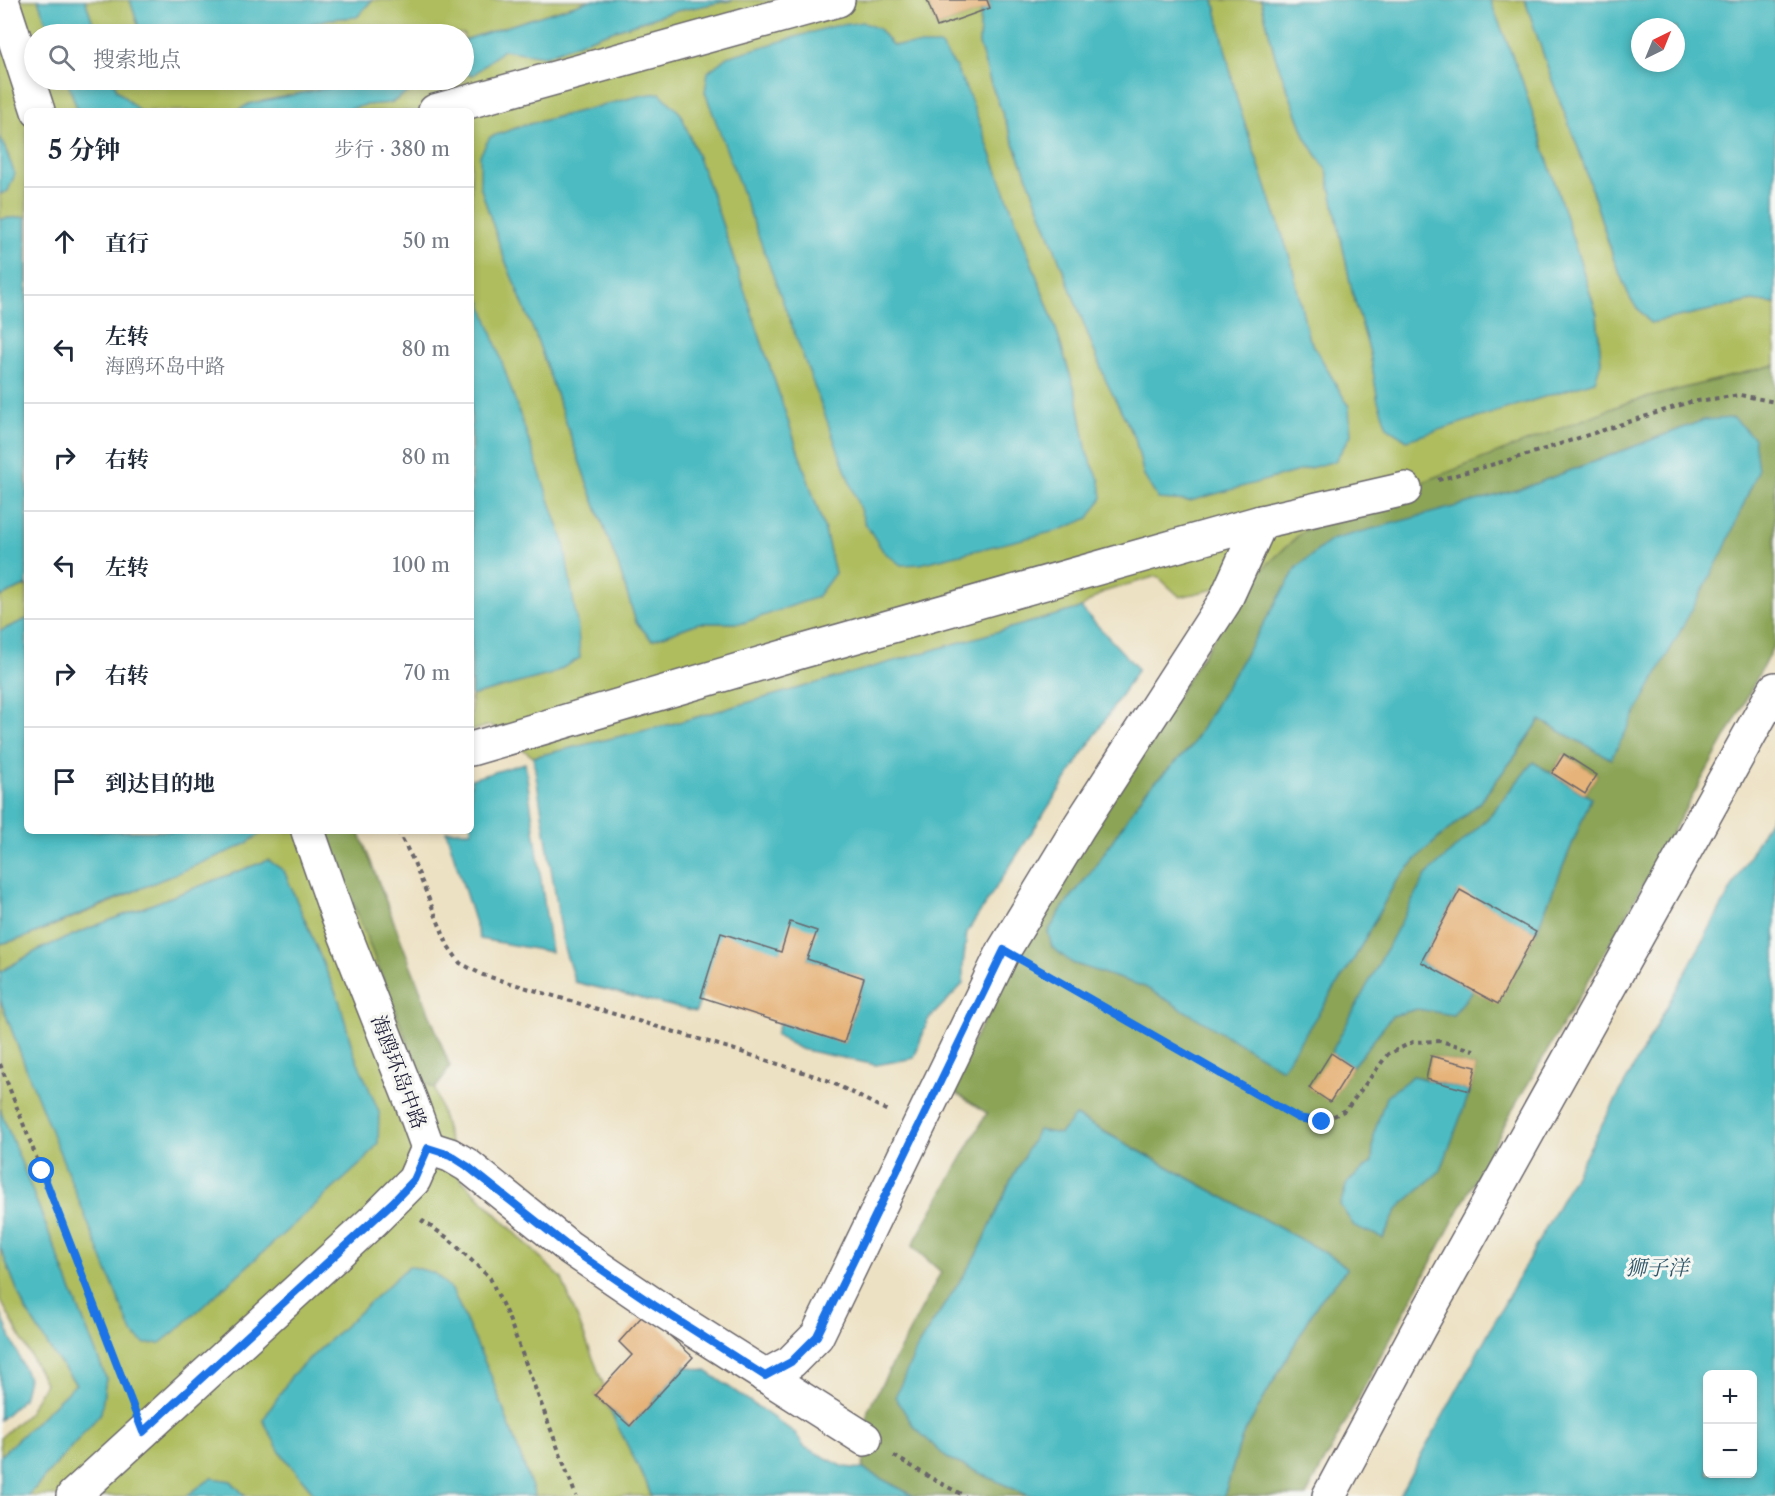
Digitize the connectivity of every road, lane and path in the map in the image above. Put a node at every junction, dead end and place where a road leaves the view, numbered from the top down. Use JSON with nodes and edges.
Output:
{"nodes":[{"id":1,"x":2,"y":0,"type":"edge"},
{"id":2,"x":838,"y":0,"type":"edge"},
{"id":3,"x":24,"y":68,"type":"edge"},
{"id":4,"x":31,"y":90,"type":"edge"},
{"id":5,"x":37,"y":108,"type":"edge"},
{"id":6,"x":446,"y":108,"type":"edge"},
{"id":7,"x":1775,"y":402,"type":"edge"},
{"id":8,"x":1405,"y":489,"type":"joint"},
{"id":9,"x":1261,"y":522,"type":"junction"},
{"id":10,"x":1775,"y":689,"type":"edge"},
{"id":11,"x":474,"y":748,"type":"edge"},
{"id":12,"x":309,"y":834,"type":"edge"},
{"id":13,"x":400,"y":834,"type":"edge"},
{"id":14,"x":1004,"y":950,"type":"junction"},
{"id":15,"x":1474,"y":1050,"type":"dead end"},
{"id":16,"x":0,"y":1064,"type":"edge"},
{"id":17,"x":916,"y":1129,"type":"junction"},
{"id":18,"x":428,"y":1148,"type":"junction"},
{"id":19,"x":393,"y":1202,"type":"junction"},
{"id":20,"x":765,"y":1376,"type":"junction"},
{"id":21,"x":143,"y":1432,"type":"junction"},
{"id":22,"x":865,"y":1439,"type":"joint"},
{"id":23,"x":73,"y":1496,"type":"edge"},
{"id":24,"x":576,"y":1496,"type":"edge"},
{"id":25,"x":965,"y":1496,"type":"edge"},
{"id":26,"x":1329,"y":1496,"type":"edge"}],
"edges":[{"from":1,"to":3,"type":"street"},
{"from":2,"to":6,"type":"street"},
{"from":4,"to":5,"type":"street"},
{"from":7,"to":8,"type":"path"},
{"from":8,"to":9,"type":"street"},
{"from":9,"to":11,"type":"street"},
{"from":9,"to":14,"type":"street"},
{"from":10,"to":26,"type":"street"},
{"from":12,"to":18,"type":"street","name":"海鸥环岛中路"},
{"from":13,"to":17,"type":"path"},
{"from":14,"to":15,"type":"path"},
{"from":14,"to":17,"type":"street"},
{"from":16,"to":21,"type":"path"},
{"from":17,"to":20,"type":"street"},
{"from":18,"to":19,"type":"street","name":"海鸥环岛中路"},
{"from":18,"to":20,"type":"street"},
{"from":19,"to":21,"type":"street","name":"海鸥环岛中路"},
{"from":19,"to":24,"type":"path"},
{"from":20,"to":22,"type":"street"},
{"from":21,"to":23,"type":"street","name":"海鸥环岛中路"},
{"from":22,"to":25,"type":"path"}]}
